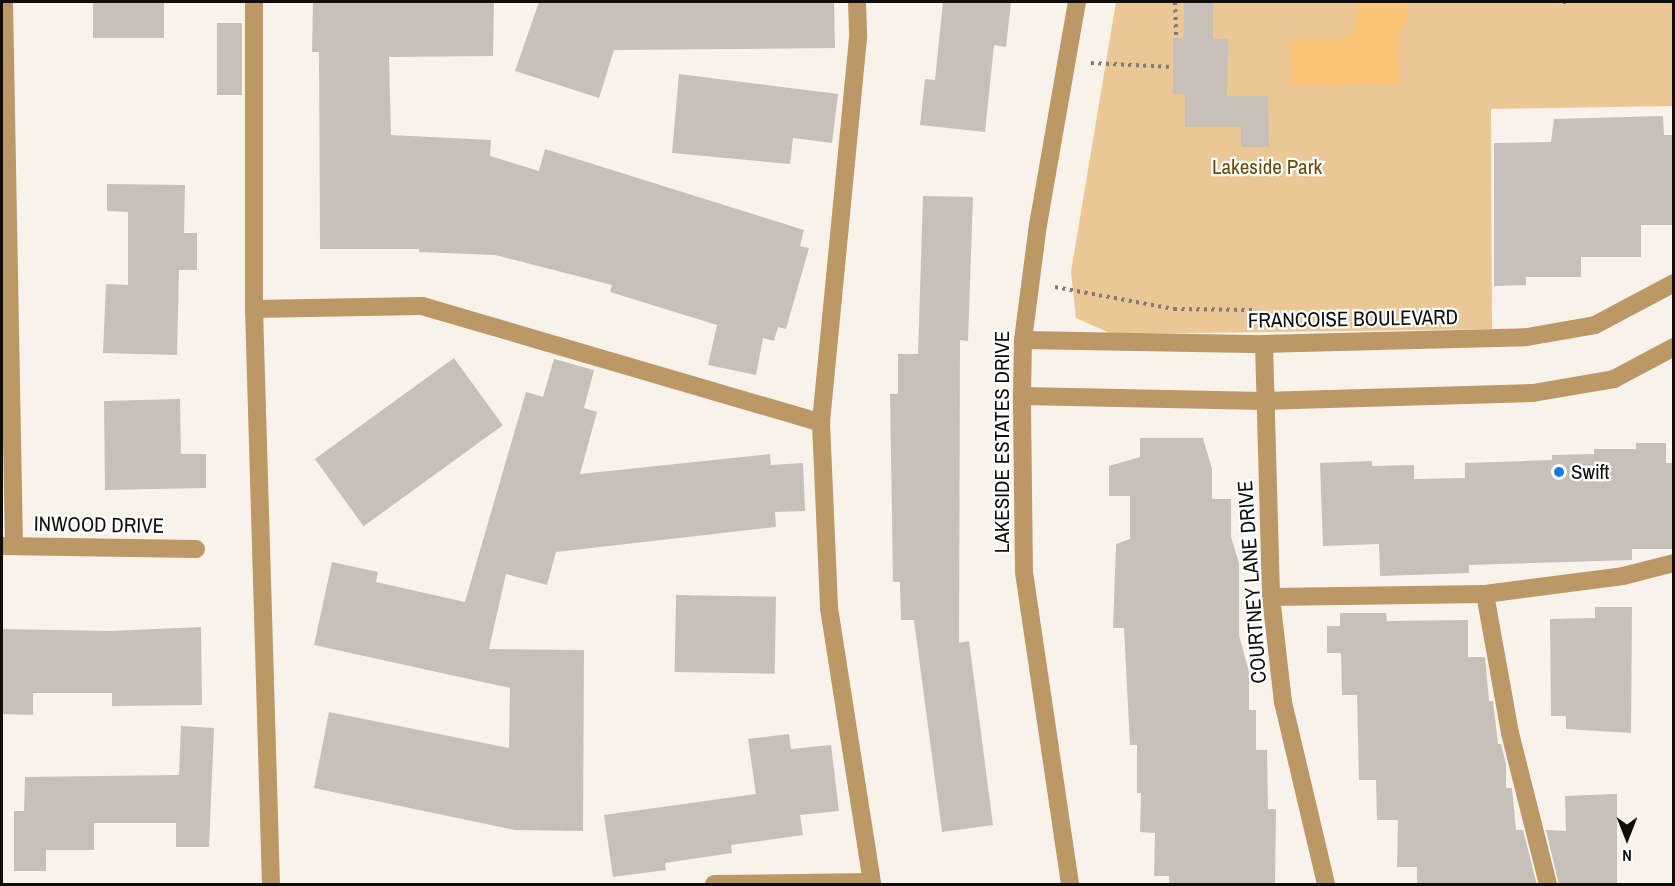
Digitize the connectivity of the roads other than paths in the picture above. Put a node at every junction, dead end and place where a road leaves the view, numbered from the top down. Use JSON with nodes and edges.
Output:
{"nodes":[{"id":1,"x":4,"y":2,"type":"edge"},
{"id":2,"x":254,"y":2,"type":"edge"},
{"id":3,"x":857,"y":2,"type":"edge"},
{"id":4,"x":1077,"y":2,"type":"edge"},
{"id":5,"x":3,"y":108,"type":"edge"},
{"id":6,"x":1674,"y":283,"type":"edge"},
{"id":7,"x":254,"y":309,"type":"junction"},
{"id":8,"x":1023,"y":340,"type":"junction"},
{"id":9,"x":1264,"y":344,"type":"junction"},
{"id":10,"x":1674,"y":347,"type":"edge"},
{"id":11,"x":1022,"y":396,"type":"junction"},
{"id":12,"x":1264,"y":401,"type":"junction"},
{"id":13,"x":821,"y":423,"type":"junction"},
{"id":14,"x":8,"y":546,"type":"edge"},
{"id":15,"x":196,"y":549,"type":"dead end"},
{"id":16,"x":1674,"y":563,"type":"edge"},
{"id":17,"x":1485,"y":594,"type":"junction"},
{"id":18,"x":1271,"y":597,"type":"junction"},
{"id":19,"x":872,"y":883,"type":"edge"},
{"id":20,"x":271,"y":885,"type":"edge"},
{"id":21,"x":714,"y":885,"type":"edge"},
{"id":22,"x":1070,"y":885,"type":"edge"},
{"id":23,"x":1326,"y":885,"type":"edge"},
{"id":24,"x":1548,"y":885,"type":"edge"}],
"edges":[{"from":1,"to":5,"type":"street"},
{"from":2,"to":7,"type":"street"},
{"from":3,"to":13,"type":"street"},
{"from":4,"to":8,"type":"street","name":"LAKESIDE ESTATES DRIVE"},
{"from":5,"to":14,"type":"street"},
{"from":6,"to":9,"type":"street","name":"FRANCOISE BOULEVARD"},
{"from":7,"to":13,"type":"street"},
{"from":7,"to":20,"type":"street"},
{"from":8,"to":9,"type":"street","name":"FRANCOISE BOULEVARD"},
{"from":8,"to":11,"type":"street","name":"LAKESIDE ESTATES DRIVE"},
{"from":9,"to":12,"type":"street","name":"COURTNEY LANE DRIVE"},
{"from":10,"to":12,"type":"street"},
{"from":11,"to":12,"type":"street"},
{"from":11,"to":22,"type":"street","name":"LAKESIDE ESTATES DRIVE"},
{"from":12,"to":18,"type":"street","name":"COURTNEY LANE DRIVE"},
{"from":13,"to":19,"type":"street"},
{"from":14,"to":15,"type":"street","name":"INWOOD DRIVE"},
{"from":16,"to":17,"type":"street"},
{"from":17,"to":18,"type":"street"},
{"from":17,"to":24,"type":"street"},
{"from":18,"to":23,"type":"street","name":"COURTNEY LANE DRIVE"},
{"from":19,"to":21,"type":"street"}]}
